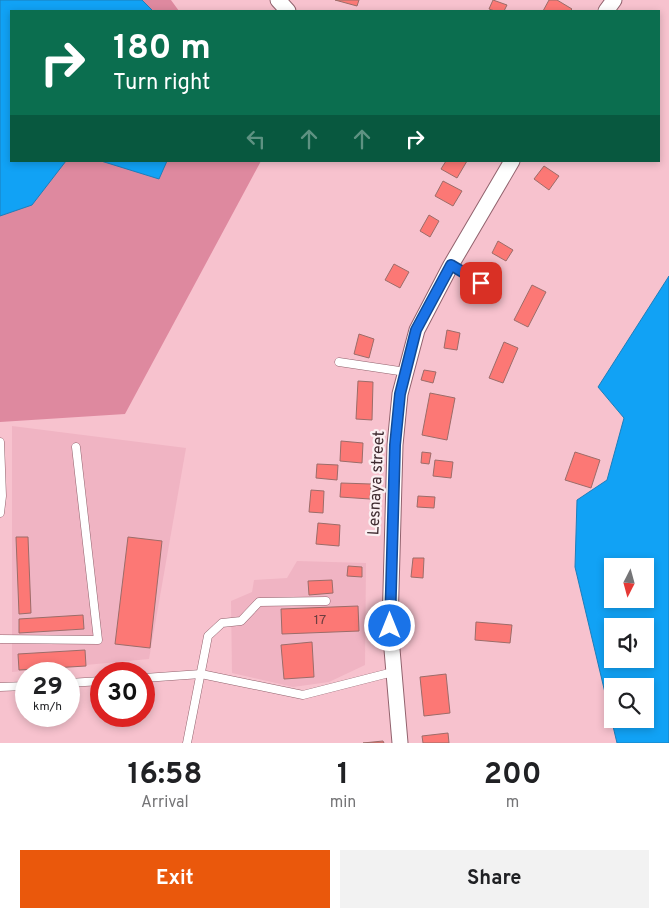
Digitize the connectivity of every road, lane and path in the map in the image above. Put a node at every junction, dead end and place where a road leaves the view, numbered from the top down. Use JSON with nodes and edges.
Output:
{"nodes":[{"id":1,"x":278,"y":0,"type":"edge"},
{"id":2,"x":287,"y":10,"type":"edge"},
{"id":3,"x":511,"y":162,"type":"edge"},
{"id":4,"x":451,"y":265,"type":"junction"},
{"id":5,"x":481,"y":283,"type":"dead end"},
{"id":6,"x":339,"y":362,"type":"dead end"},
{"id":7,"x":406,"y":372,"type":"junction"},
{"id":8,"x":0,"y":442,"type":"edge"},
{"id":9,"x":76,"y":447,"type":"dead end"},
{"id":10,"x":0,"y":513,"type":"edge"},
{"id":11,"x":326,"y":602,"type":"dead end"},
{"id":12,"x":0,"y":639,"type":"edge"},
{"id":13,"x":393,"y":672,"type":"junction"},
{"id":14,"x":201,"y":674,"type":"junction"},
{"id":15,"x":155,"y":677,"type":"edge"},
{"id":16,"x":15,"y":686,"type":"edge"},
{"id":17,"x":0,"y":687,"type":"edge"},
{"id":18,"x":187,"y":743,"type":"edge"},
{"id":19,"x":400,"y":743,"type":"edge"}],
"edges":[{"from":1,"to":2,"type":"street"},
{"from":3,"to":4,"type":"street","name":"Lesnaya street"},
{"from":4,"to":5,"type":"lane"},
{"from":4,"to":7,"type":"street","name":"Lesnaya street"},
{"from":6,"to":7,"type":"lane"},
{"from":7,"to":13,"type":"street","name":"Lesnaya street"},
{"from":8,"to":10,"type":"lane"},
{"from":9,"to":12,"type":"lane"},
{"from":11,"to":14,"type":"lane"},
{"from":13,"to":14,"type":"lane"},
{"from":13,"to":19,"type":"street","name":"Lesnaya street"},
{"from":14,"to":15,"type":"lane"},
{"from":14,"to":18,"type":"lane"},
{"from":16,"to":17,"type":"lane"}]}
